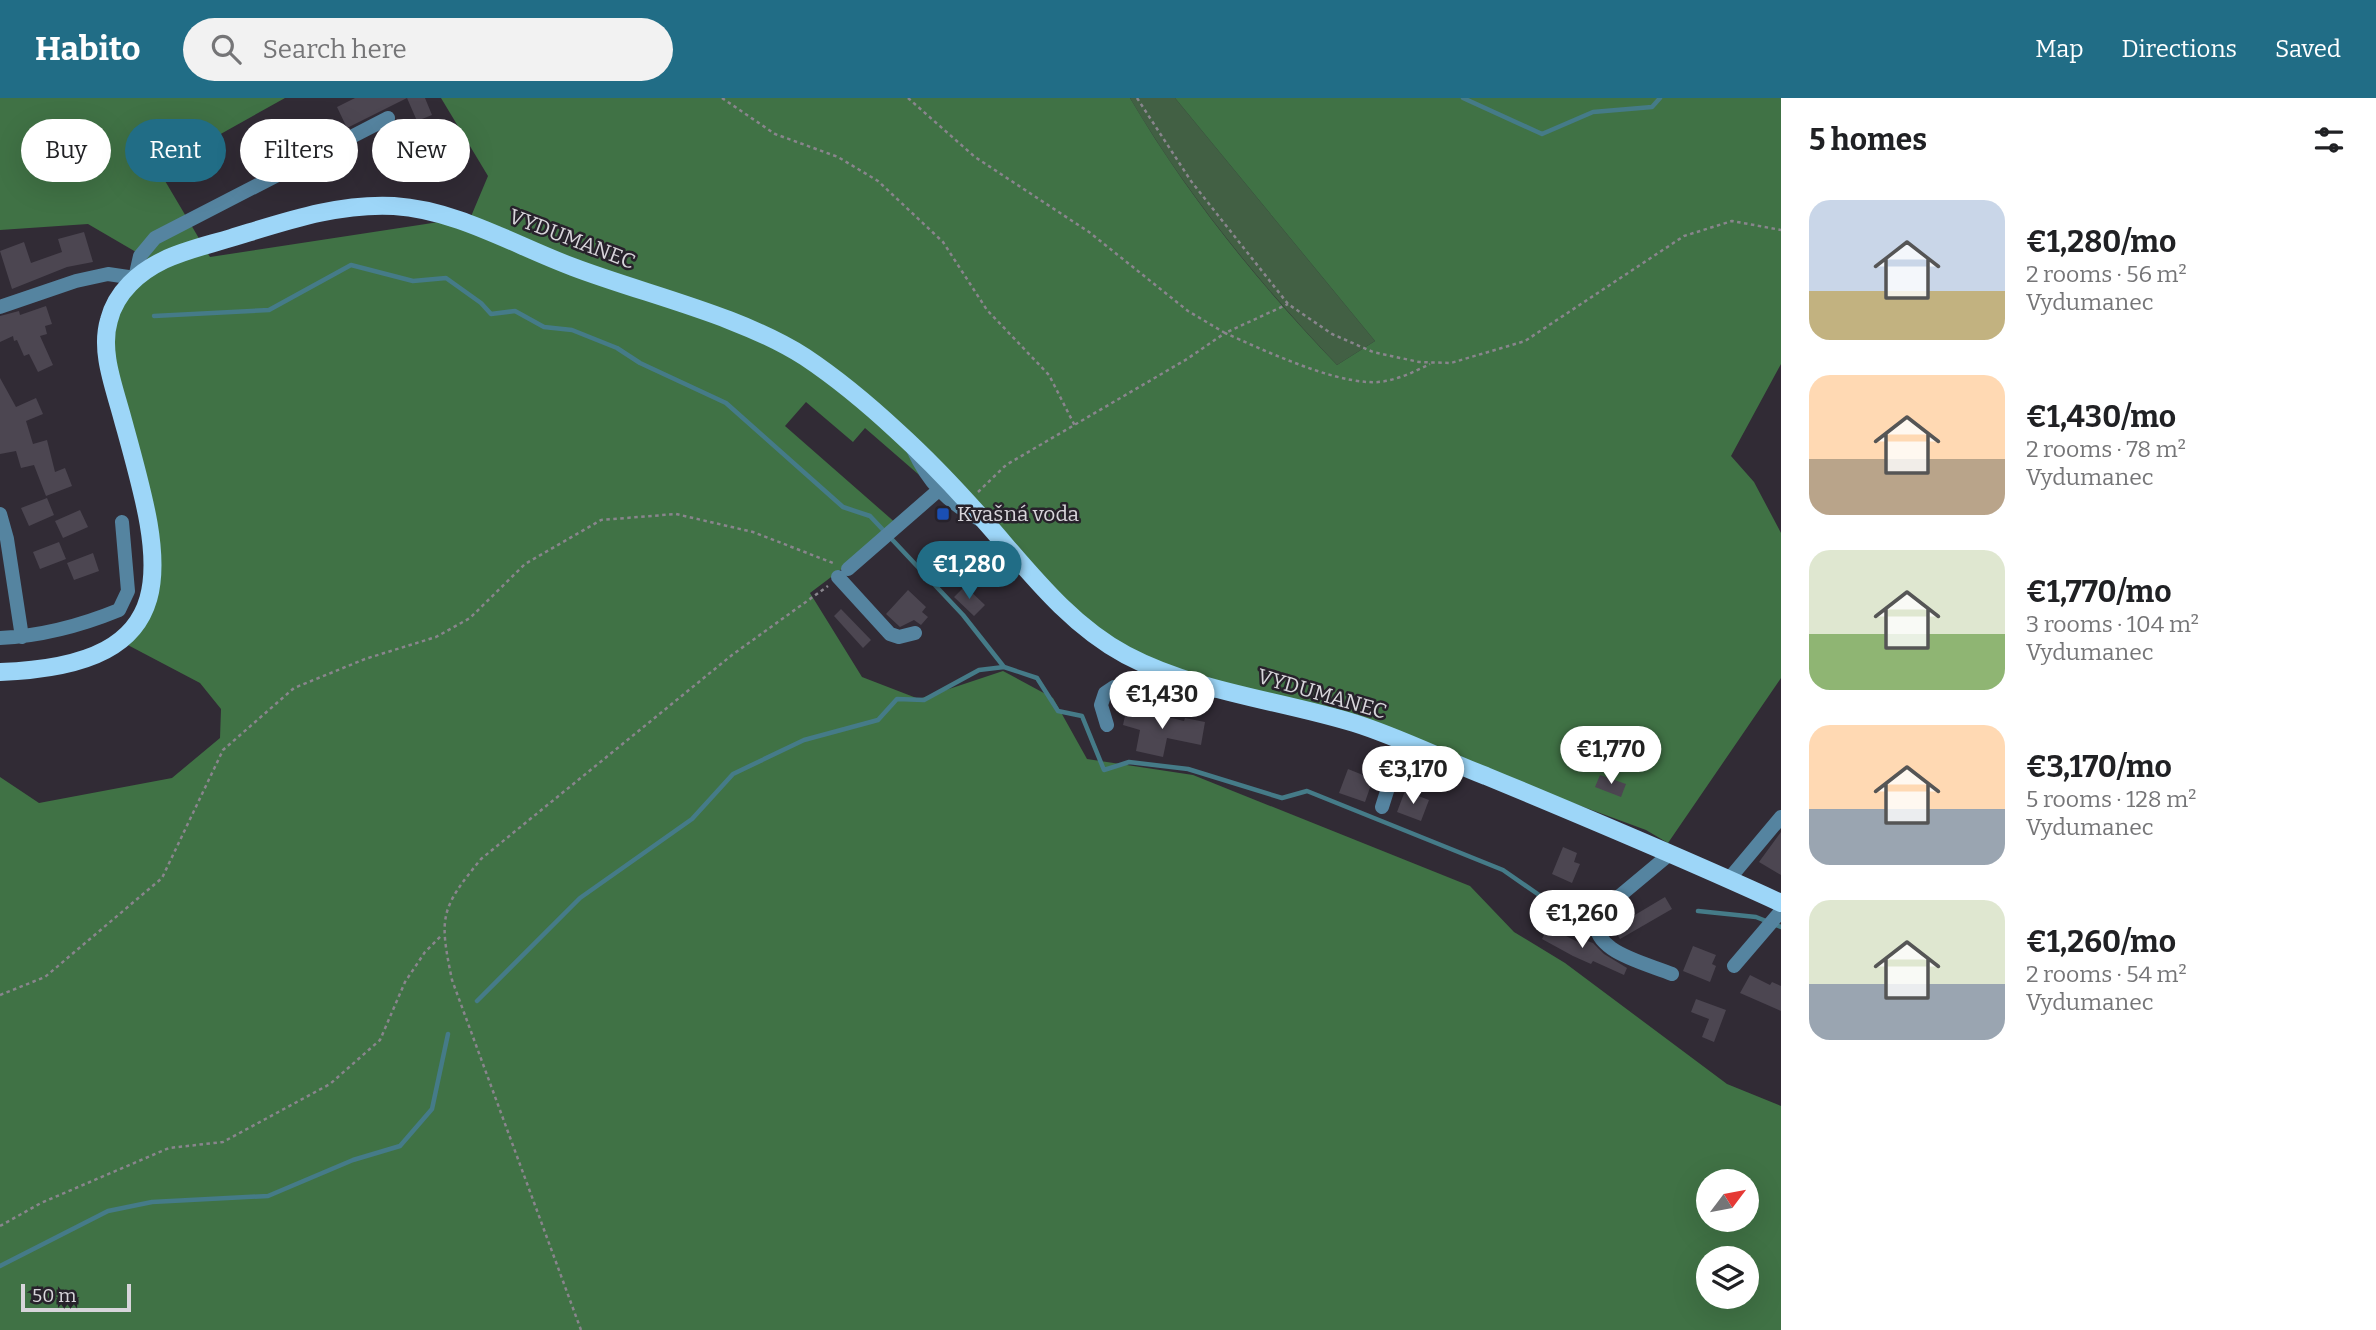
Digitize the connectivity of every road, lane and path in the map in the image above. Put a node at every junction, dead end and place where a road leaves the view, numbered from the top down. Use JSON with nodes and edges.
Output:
{"nodes":[{"id":1,"x":722,"y":98,"type":"edge"},
{"id":2,"x":908,"y":98,"type":"edge"},
{"id":3,"x":1137,"y":98,"type":"edge"},
{"id":4,"x":388,"y":118,"type":"dead end"},
{"id":5,"x":1781,"y":230,"type":"edge"},
{"id":6,"x":135,"y":278,"type":"junction"},
{"id":7,"x":1288,"y":304,"type":"junction"},
{"id":8,"x":0,"y":307,"type":"edge"},
{"id":9,"x":1225,"y":333,"type":"junction"},
{"id":10,"x":1433,"y":362,"type":"junction"},
{"id":11,"x":1076,"y":426,"type":"junction"},
{"id":12,"x":944,"y":486,"type":"junction"},
{"id":13,"x":968,"y":502,"type":"junction"},
{"id":14,"x":0,"y":514,"type":"edge"},
{"id":15,"x":122,"y":522,"type":"dead end"},
{"id":16,"x":986,"y":523,"type":"junction"},
{"id":17,"x":843,"y":573,"type":"junction"},
{"id":18,"x":915,"y":633,"type":"dead end"},
{"id":19,"x":22,"y":637,"type":"junction"},
{"id":20,"x":0,"y":638,"type":"edge"},
{"id":21,"x":0,"y":672,"type":"edge"},
{"id":22,"x":1226,"y":690,"type":"junction"},
{"id":23,"x":1107,"y":725,"type":"dead end"},
{"id":24,"x":1444,"y":759,"type":"junction"},
{"id":25,"x":1382,"y":807,"type":"dead end"},
{"id":26,"x":1781,"y":817,"type":"edge"},
{"id":27,"x":1671,"y":853,"type":"junction"},
{"id":28,"x":1729,"y":879,"type":"junction"},
{"id":29,"x":1777,"y":914,"type":"edge"},
{"id":30,"x":442,"y":935,"type":"junction"},
{"id":31,"x":1734,"y":966,"type":"dead end"},
{"id":32,"x":1672,"y":974,"type":"dead end"},
{"id":33,"x":0,"y":995,"type":"edge"},
{"id":34,"x":0,"y":1226,"type":"edge"},
{"id":35,"x":581,"y":1330,"type":"edge"}],
"edges":[{"from":1,"to":11,"type":"path"},
{"from":2,"to":9,"type":"path"},
{"from":3,"to":7,"type":"path"},
{"from":4,"to":6,"type":"street","name":"VYDUMANEC"},
{"from":5,"to":10,"type":"path"},
{"from":6,"to":8,"type":"street"},
{"from":6,"to":12,"type":"main road","name":"VYDUMANEC"},
{"from":6,"to":21,"type":"main road","name":"VYDUMANEC"},
{"from":7,"to":9,"type":"path"},
{"from":7,"to":10,"type":"path"},
{"from":9,"to":10,"type":"path"},
{"from":9,"to":11,"type":"path"},
{"from":11,"to":13,"type":"path"},
{"from":12,"to":13,"type":"main road","name":"VYDUMANEC"},
{"from":12,"to":16,"type":"street"},
{"from":12,"to":17,"type":"street"},
{"from":13,"to":16,"type":"main road","name":"VYDUMANEC"},
{"from":14,"to":19,"type":"street"},
{"from":15,"to":19,"type":"street"},
{"from":16,"to":22,"type":"main road","name":"VYDUMANEC"},
{"from":17,"to":18,"type":"street"},
{"from":17,"to":30,"type":"path"},
{"from":17,"to":33,"type":"path"},
{"from":19,"to":20,"type":"street"},
{"from":22,"to":23,"type":"street","name":"VYDUMANEC"},
{"from":22,"to":24,"type":"main road","name":"VYDUMANEC"},
{"from":24,"to":25,"type":"street"},
{"from":24,"to":27,"type":"main road","name":"VYDUMANEC"},
{"from":26,"to":28,"type":"street"},
{"from":27,"to":28,"type":"main road","name":"VYDUMANEC"},
{"from":27,"to":32,"type":"street"},
{"from":28,"to":29,"type":"main road","name":"VYDUMANEC"},
{"from":29,"to":31,"type":"street"},
{"from":30,"to":34,"type":"path"},
{"from":30,"to":35,"type":"path"}]}
